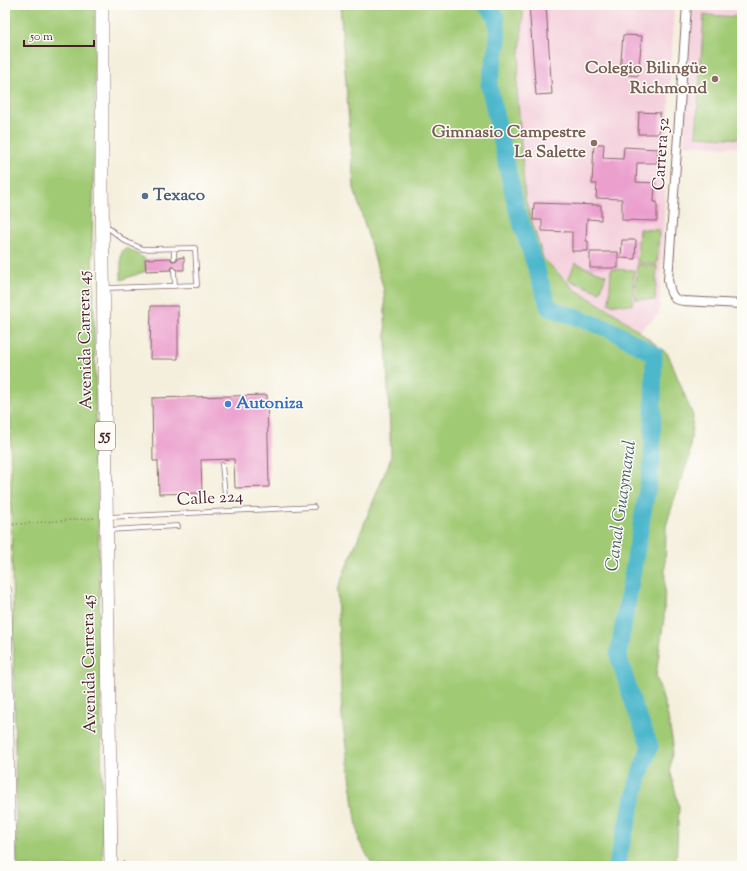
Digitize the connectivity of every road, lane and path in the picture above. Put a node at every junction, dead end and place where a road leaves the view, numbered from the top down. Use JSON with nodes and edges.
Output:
{"nodes":[{"id":1,"x":102,"y":5,"type":"edge"},
{"id":2,"x":687,"y":5,"type":"edge"},
{"id":3,"x":102,"y":223,"type":"junction"},
{"id":4,"x":174,"y":250,"type":"junction"},
{"id":5,"x":174,"y":258,"type":"dead end"},
{"id":6,"x":174,"y":270,"type":"dead end"},
{"id":7,"x":175,"y":286,"type":"junction"},
{"id":8,"x":103,"y":288,"type":"junction"},
{"id":9,"x":742,"y":304,"type":"edge"},
{"id":10,"x":222,"y":465,"type":"dead end"},
{"id":11,"x":225,"y":495,"type":"dead end"},
{"id":12,"x":314,"y":507,"type":"dead end"},
{"id":13,"x":106,"y":517,"type":"junction"},
{"id":14,"x":5,"y":525,"type":"edge"},
{"id":15,"x":178,"y":526,"type":"dead end"},
{"id":16,"x":107,"y":531,"type":"junction"},
{"id":17,"x":5,"y":591,"type":"edge"},
{"id":18,"x":7,"y":821,"type":"edge"},
{"id":19,"x":9,"y":866,"type":"edge"},
{"id":20,"x":112,"y":866,"type":"edge"}],
"edges":[{"from":1,"to":3,"type":"highway","name":"Avenida Carrera 45","number":"55"},
{"from":2,"to":9,"type":"street","name":"Carrera 52"},
{"from":3,"to":4,"type":"lane"},
{"from":3,"to":8,"type":"highway","name":"Avenida Carrera 45","number":"55"},
{"from":4,"to":5,"type":"lane"},
{"from":4,"to":7,"type":"lane"},
{"from":6,"to":7,"type":"lane"},
{"from":7,"to":8,"type":"lane"},
{"from":8,"to":13,"type":"highway","name":"Avenida Carrera 45","number":"55"},
{"from":10,"to":11,"type":"lane"},
{"from":12,"to":13,"type":"lane","name":"Calle 224"},
{"from":13,"to":14,"type":"path"},
{"from":13,"to":16,"type":"highway","name":"Avenida Carrera 45","number":"55"},
{"from":15,"to":16,"type":"lane"},
{"from":16,"to":20,"type":"highway","name":"Avenida Carrera 45","number":"55"},
{"from":17,"to":18,"type":"highway"},
{"from":18,"to":19,"type":"highway"}]}
